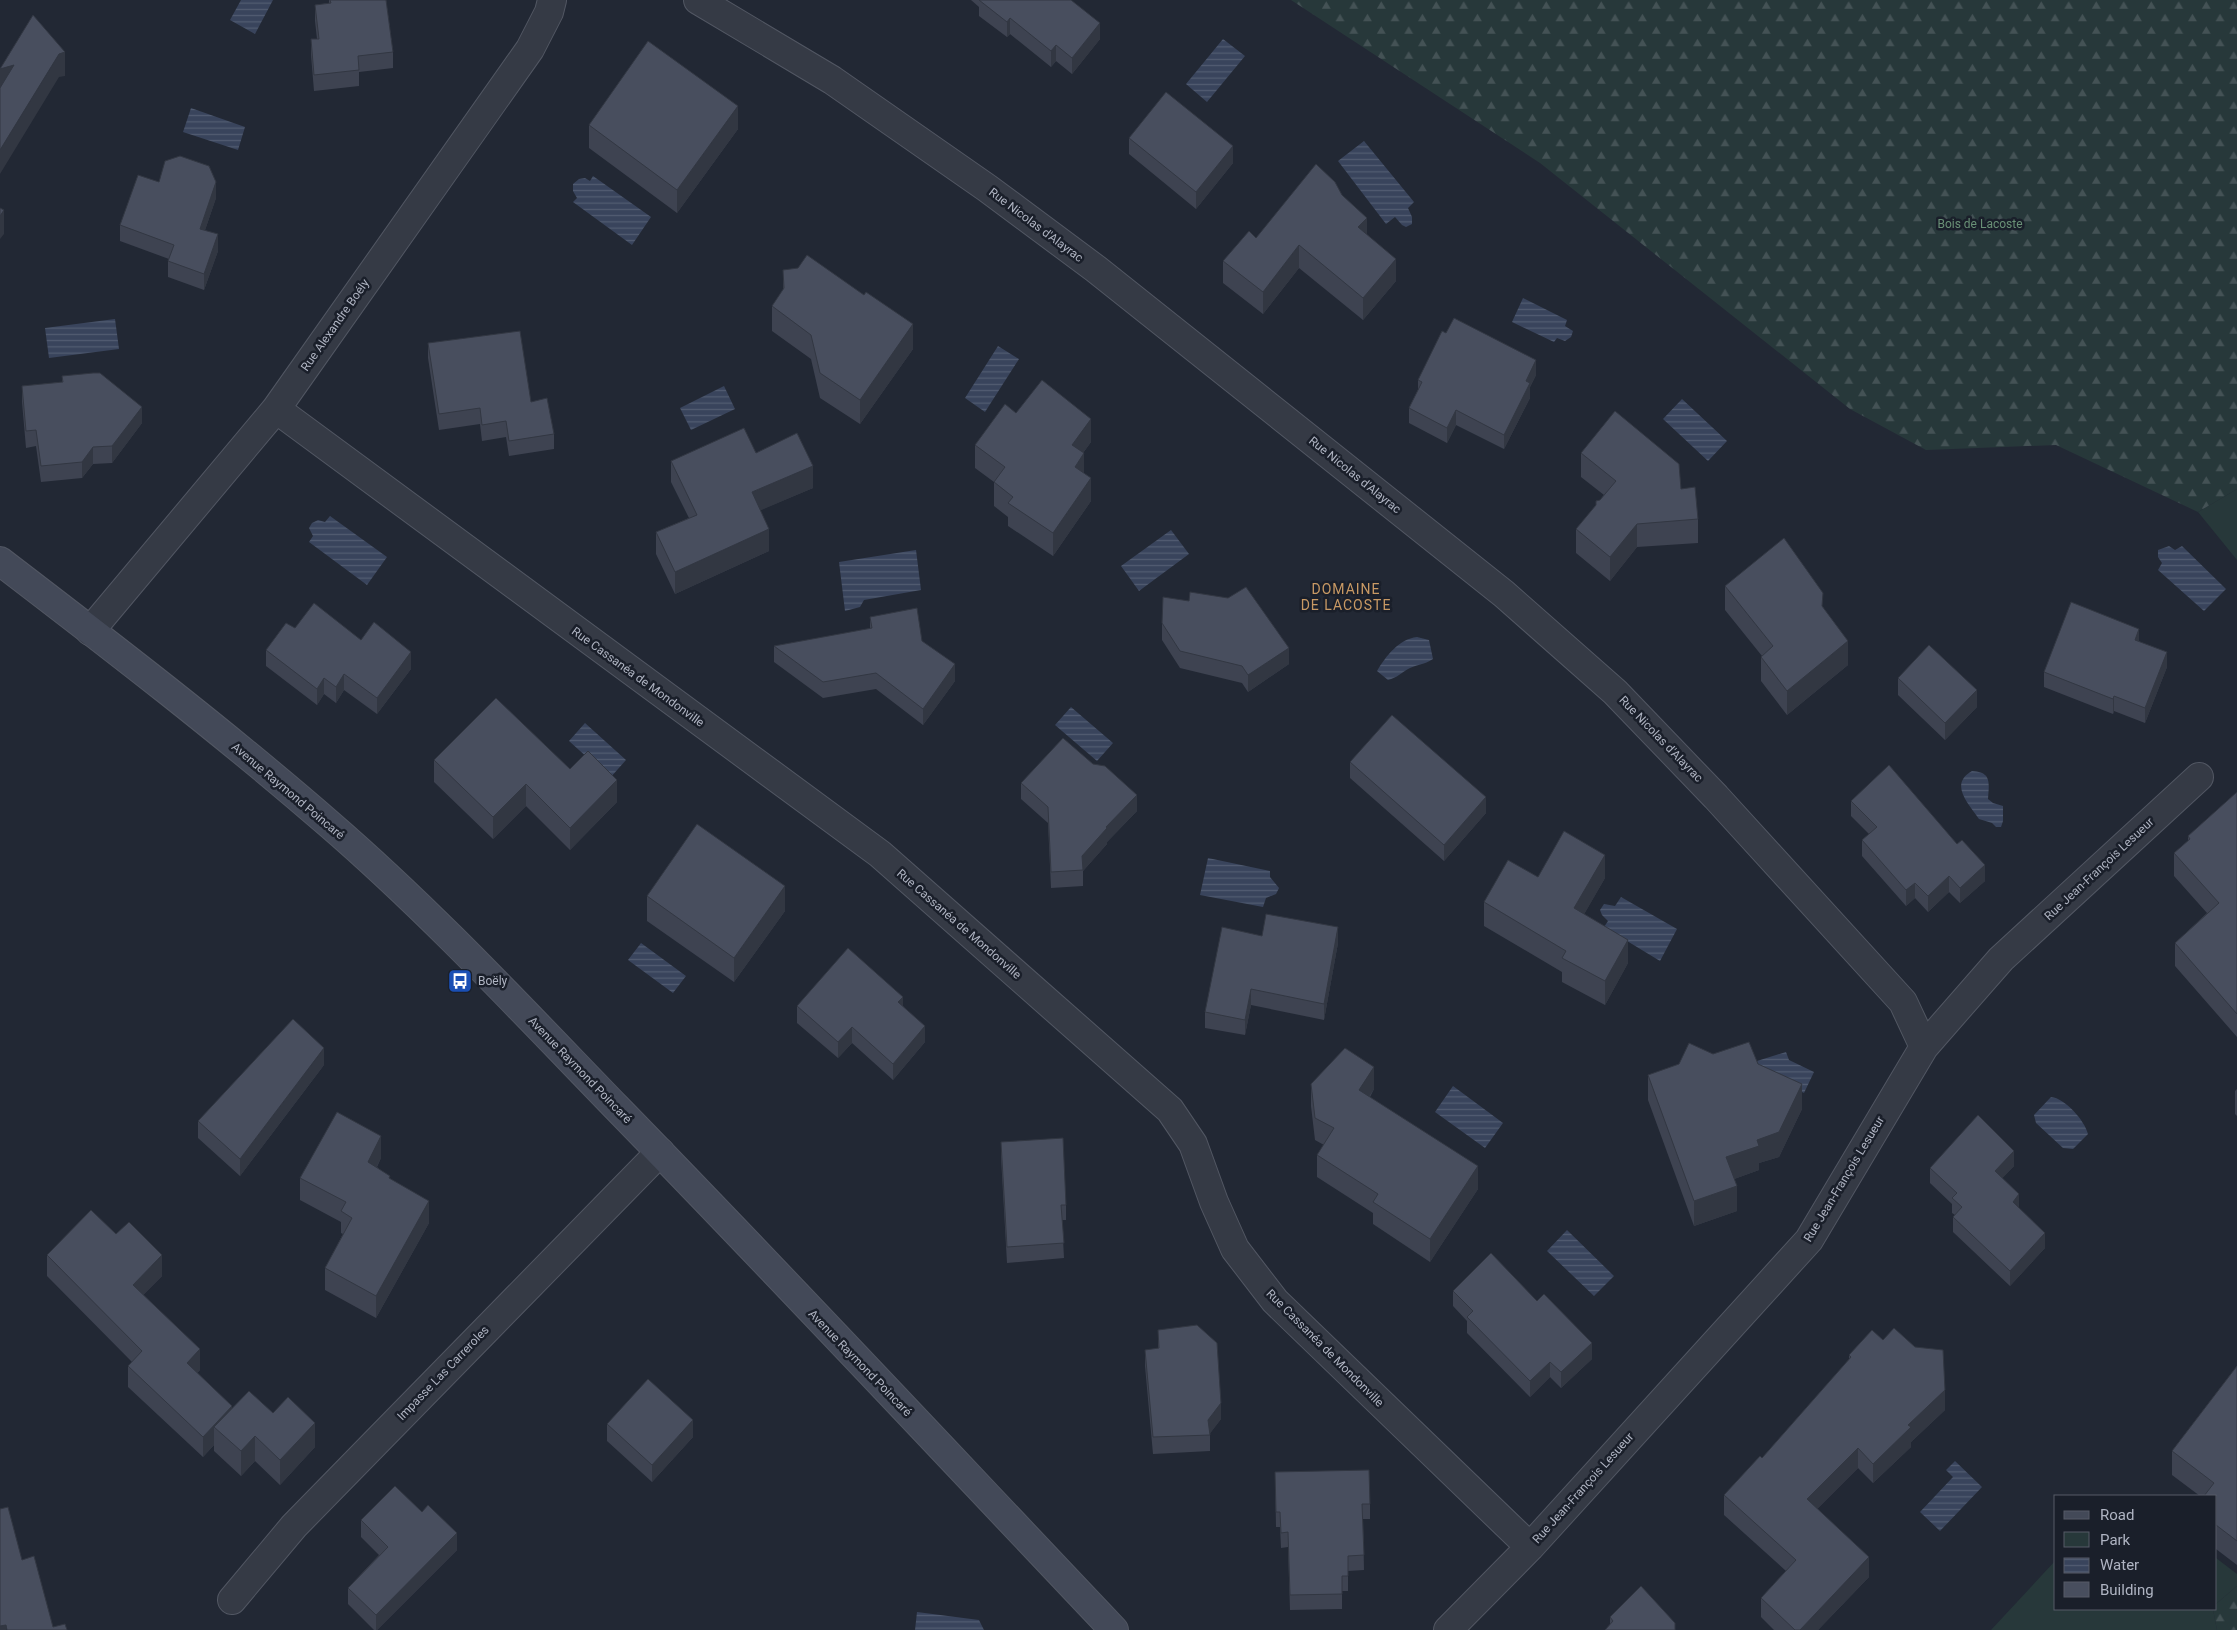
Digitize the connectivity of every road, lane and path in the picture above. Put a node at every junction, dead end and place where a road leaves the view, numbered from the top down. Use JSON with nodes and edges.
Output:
{"nodes":[{"id":1,"x":552,"y":0,"type":"edge"},
{"id":2,"x":698,"y":0,"type":"edge"},
{"id":3,"x":276,"y":410,"type":"junction"},
{"id":4,"x":0,"y":561,"type":"edge"},
{"id":5,"x":90,"y":631,"type":"junction"},
{"id":6,"x":2199,"y":777,"type":"dead end"},
{"id":7,"x":1924,"y":1047,"type":"junction"},
{"id":8,"x":660,"y":1152,"type":"junction"},
{"id":9,"x":1530,"y":1547,"type":"junction"},
{"id":10,"x":232,"y":1600,"type":"dead end"},
{"id":11,"x":1114,"y":1630,"type":"edge"},
{"id":12,"x":1448,"y":1630,"type":"edge"}],
"edges":[{"from":1,"to":3,"type":"street","name":"Rue Alexandre Boély"},
{"from":2,"to":7,"type":"street","name":"Rue Nicolas d'Alayrac"},
{"from":3,"to":5,"type":"street","name":"Rue Alexandre Boély"},
{"from":3,"to":9,"type":"street","name":"Rue Cassanéa de Mondonville"},
{"from":4,"to":5,"type":"main road","name":"Avenue Raymond Poincaré"},
{"from":5,"to":8,"type":"main road","name":"Avenue Raymond Poincaré"},
{"from":6,"to":7,"type":"street","name":"Rue Jean-François Lesueur"},
{"from":7,"to":9,"type":"street","name":"Rue Jean-François Lesueur"},
{"from":8,"to":10,"type":"street","name":"Impasse Las Carreroles"},
{"from":8,"to":11,"type":"main road","name":"Avenue Raymond Poincaré"},
{"from":9,"to":12,"type":"street","name":"Rue Jean-François Lesueur"}]}
